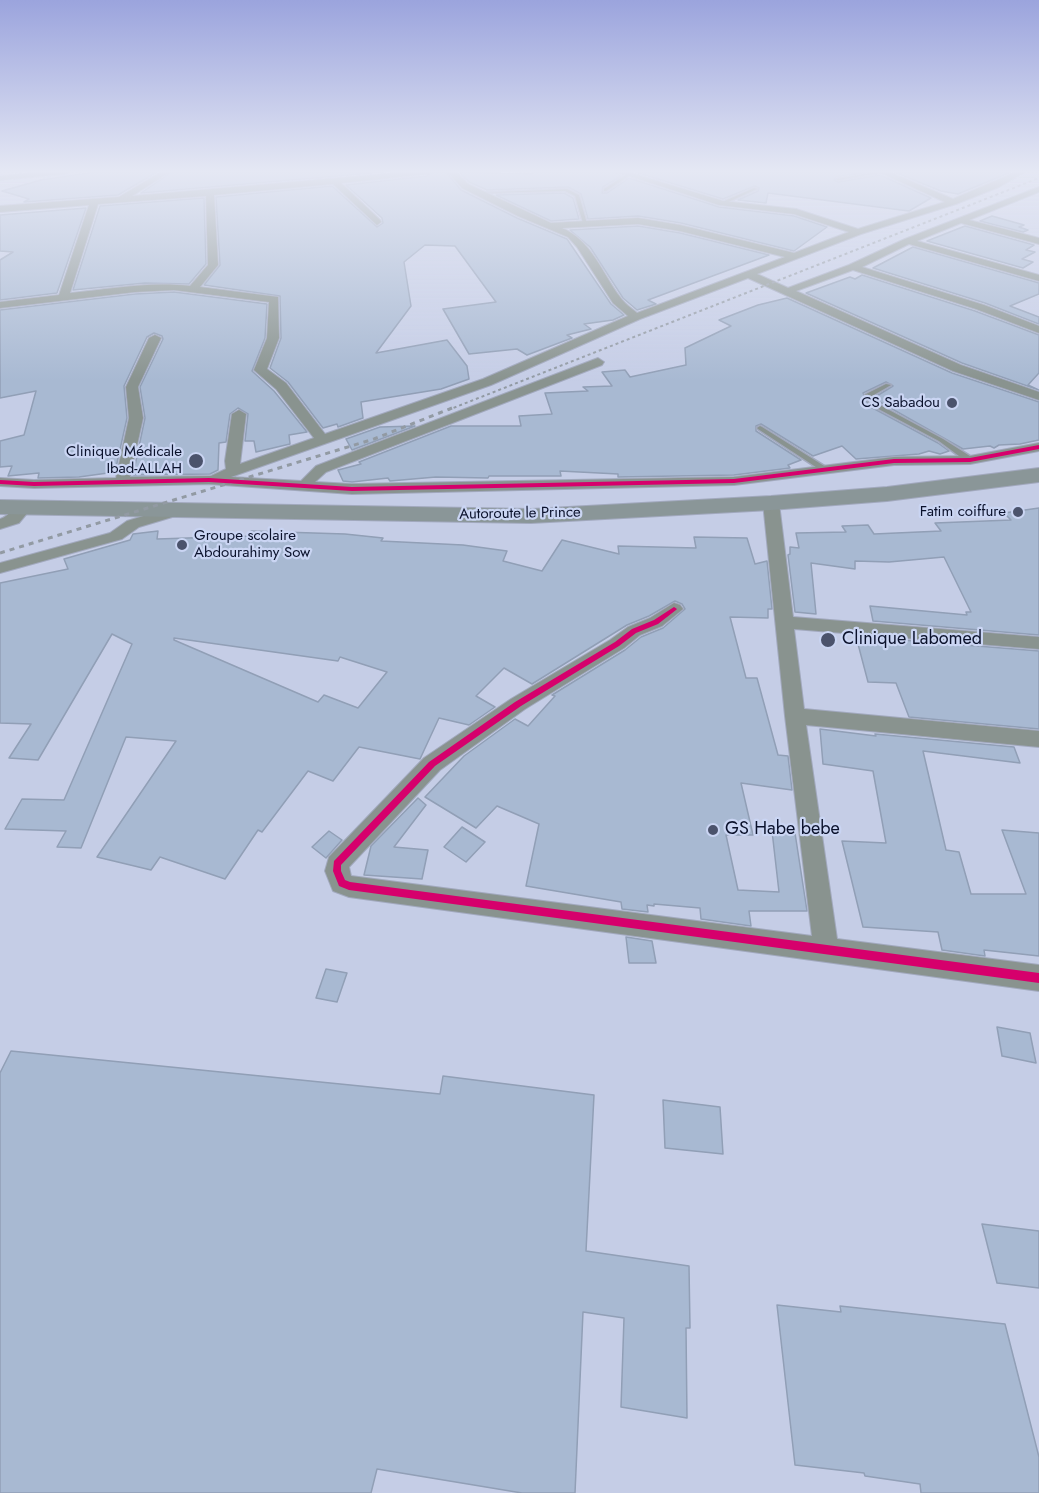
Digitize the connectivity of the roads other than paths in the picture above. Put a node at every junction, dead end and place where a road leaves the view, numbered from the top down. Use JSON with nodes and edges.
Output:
{"nodes":[{"id":1,"x":81,"y":242,"type":"edge"},
{"id":2,"x":212,"y":242,"type":"edge"},
{"id":3,"x":578,"y":242,"type":"edge"},
{"id":4,"x":734,"y":242,"type":"edge"},
{"id":5,"x":832,"y":242,"type":"edge"},
{"id":6,"x":907,"y":242,"type":"edge"},
{"id":7,"x":910,"y":242,"type":"edge"},
{"id":8,"x":794,"y":256,"type":"junction"},
{"id":9,"x":853,"y":267,"type":"junction"},
{"id":10,"x":749,"y":274,"type":"junction"},
{"id":11,"x":1039,"y":278,"type":"edge"},
{"id":12,"x":193,"y":289,"type":"junction"},
{"id":13,"x":788,"y":291,"type":"junction"},
{"id":14,"x":63,"y":299,"type":"junction"},
{"id":15,"x":0,"y":305,"type":"edge"},
{"id":16,"x":636,"y":317,"type":"junction"},
{"id":17,"x":1039,"y":330,"type":"edge"},
{"id":18,"x":155,"y":338,"type":"dead end"},
{"id":19,"x":598,"y":362,"type":"dead end"},
{"id":20,"x":888,"y":386,"type":"dead end"},
{"id":21,"x":1039,"y":396,"type":"edge"},
{"id":22,"x":239,"y":414,"type":"dead end"},
{"id":23,"x":760,"y":428,"type":"dead end"},
{"id":24,"x":322,"y":440,"type":"junction"},
{"id":25,"x":1039,"y":447,"type":"edge"},
{"id":26,"x":1039,"y":458,"type":"edge"},
{"id":27,"x":970,"y":460,"type":"junction"},
{"id":28,"x":825,"y":469,"type":"junction"},
{"id":29,"x":234,"y":471,"type":"junction"},
{"id":30,"x":1039,"y":475,"type":"edge"},
{"id":31,"x":209,"y":480,"type":"junction"},
{"id":32,"x":0,"y":482,"type":"edge"},
{"id":33,"x":122,"y":482,"type":"junction"},
{"id":34,"x":304,"y":487,"type":"junction"},
{"id":35,"x":0,"y":490,"type":"edge"},
{"id":36,"x":148,"y":494,"type":"junction"},
{"id":37,"x":771,"y":503,"type":"junction"},
{"id":38,"x":25,"y":506,"type":"junction"},
{"id":39,"x":0,"y":507,"type":"edge"},
{"id":40,"x":183,"y":509,"type":"junction"},
{"id":41,"x":0,"y":524,"type":"edge"},
{"id":42,"x":0,"y":568,"type":"edge"},
{"id":43,"x":674,"y":609,"type":"dead end"},
{"id":44,"x":786,"y":622,"type":"junction"},
{"id":45,"x":1039,"y":643,"type":"edge"},
{"id":46,"x":795,"y":716,"type":"junction"},
{"id":47,"x":1039,"y":739,"type":"edge"},
{"id":48,"x":826,"y":949,"type":"junction"},
{"id":49,"x":1039,"y":978,"type":"edge"}],
"edges":[{"from":1,"to":14,"type":"street"},
{"from":2,"to":12,"type":"street"},
{"from":3,"to":16,"type":"street"},
{"from":4,"to":8,"type":"street"},
{"from":5,"to":8,"type":"street"},
{"from":6,"to":9,"type":"street"},
{"from":7,"to":11,"type":"street"},
{"from":8,"to":10,"type":"street"},
{"from":9,"to":13,"type":"street"},
{"from":9,"to":17,"type":"street"},
{"from":10,"to":13,"type":"street"},
{"from":10,"to":16,"type":"street"},
{"from":12,"to":14,"type":"street"},
{"from":12,"to":24,"type":"street"},
{"from":13,"to":21,"type":"street"},
{"from":14,"to":15,"type":"street"},
{"from":16,"to":24,"type":"street"},
{"from":18,"to":33,"type":"street"},
{"from":19,"to":34,"type":"street"},
{"from":20,"to":27,"type":"lane"},
{"from":22,"to":29,"type":"street"},
{"from":23,"to":28,"type":"lane"},
{"from":24,"to":29,"type":"street"},
{"from":25,"to":27,"type":"street"},
{"from":26,"to":36,"type":"main road","name":"Autoroute le Prince"},
{"from":27,"to":28,"type":"street"},
{"from":28,"to":34,"type":"street"},
{"from":29,"to":31,"type":"street"},
{"from":30,"to":37,"type":"main road","name":"Autoroute le Prince"},
{"from":31,"to":33,"type":"street"},
{"from":31,"to":34,"type":"street"},
{"from":31,"to":36,"type":"street"},
{"from":32,"to":33,"type":"street"},
{"from":35,"to":36,"type":"main road","name":"Autoroute le Prince"},
{"from":37,"to":40,"type":"main road","name":"Autoroute le Prince"},
{"from":37,"to":44,"type":"street"},
{"from":38,"to":39,"type":"main road","name":"Autoroute le Prince"},
{"from":38,"to":40,"type":"main road","name":"Autoroute le Prince"},
{"from":38,"to":41,"type":"street"},
{"from":40,"to":42,"type":"street"},
{"from":43,"to":48,"type":"street"},
{"from":44,"to":45,"type":"street"},
{"from":44,"to":46,"type":"street"},
{"from":46,"to":47,"type":"street"},
{"from":46,"to":48,"type":"street"},
{"from":48,"to":49,"type":"street"}]}
